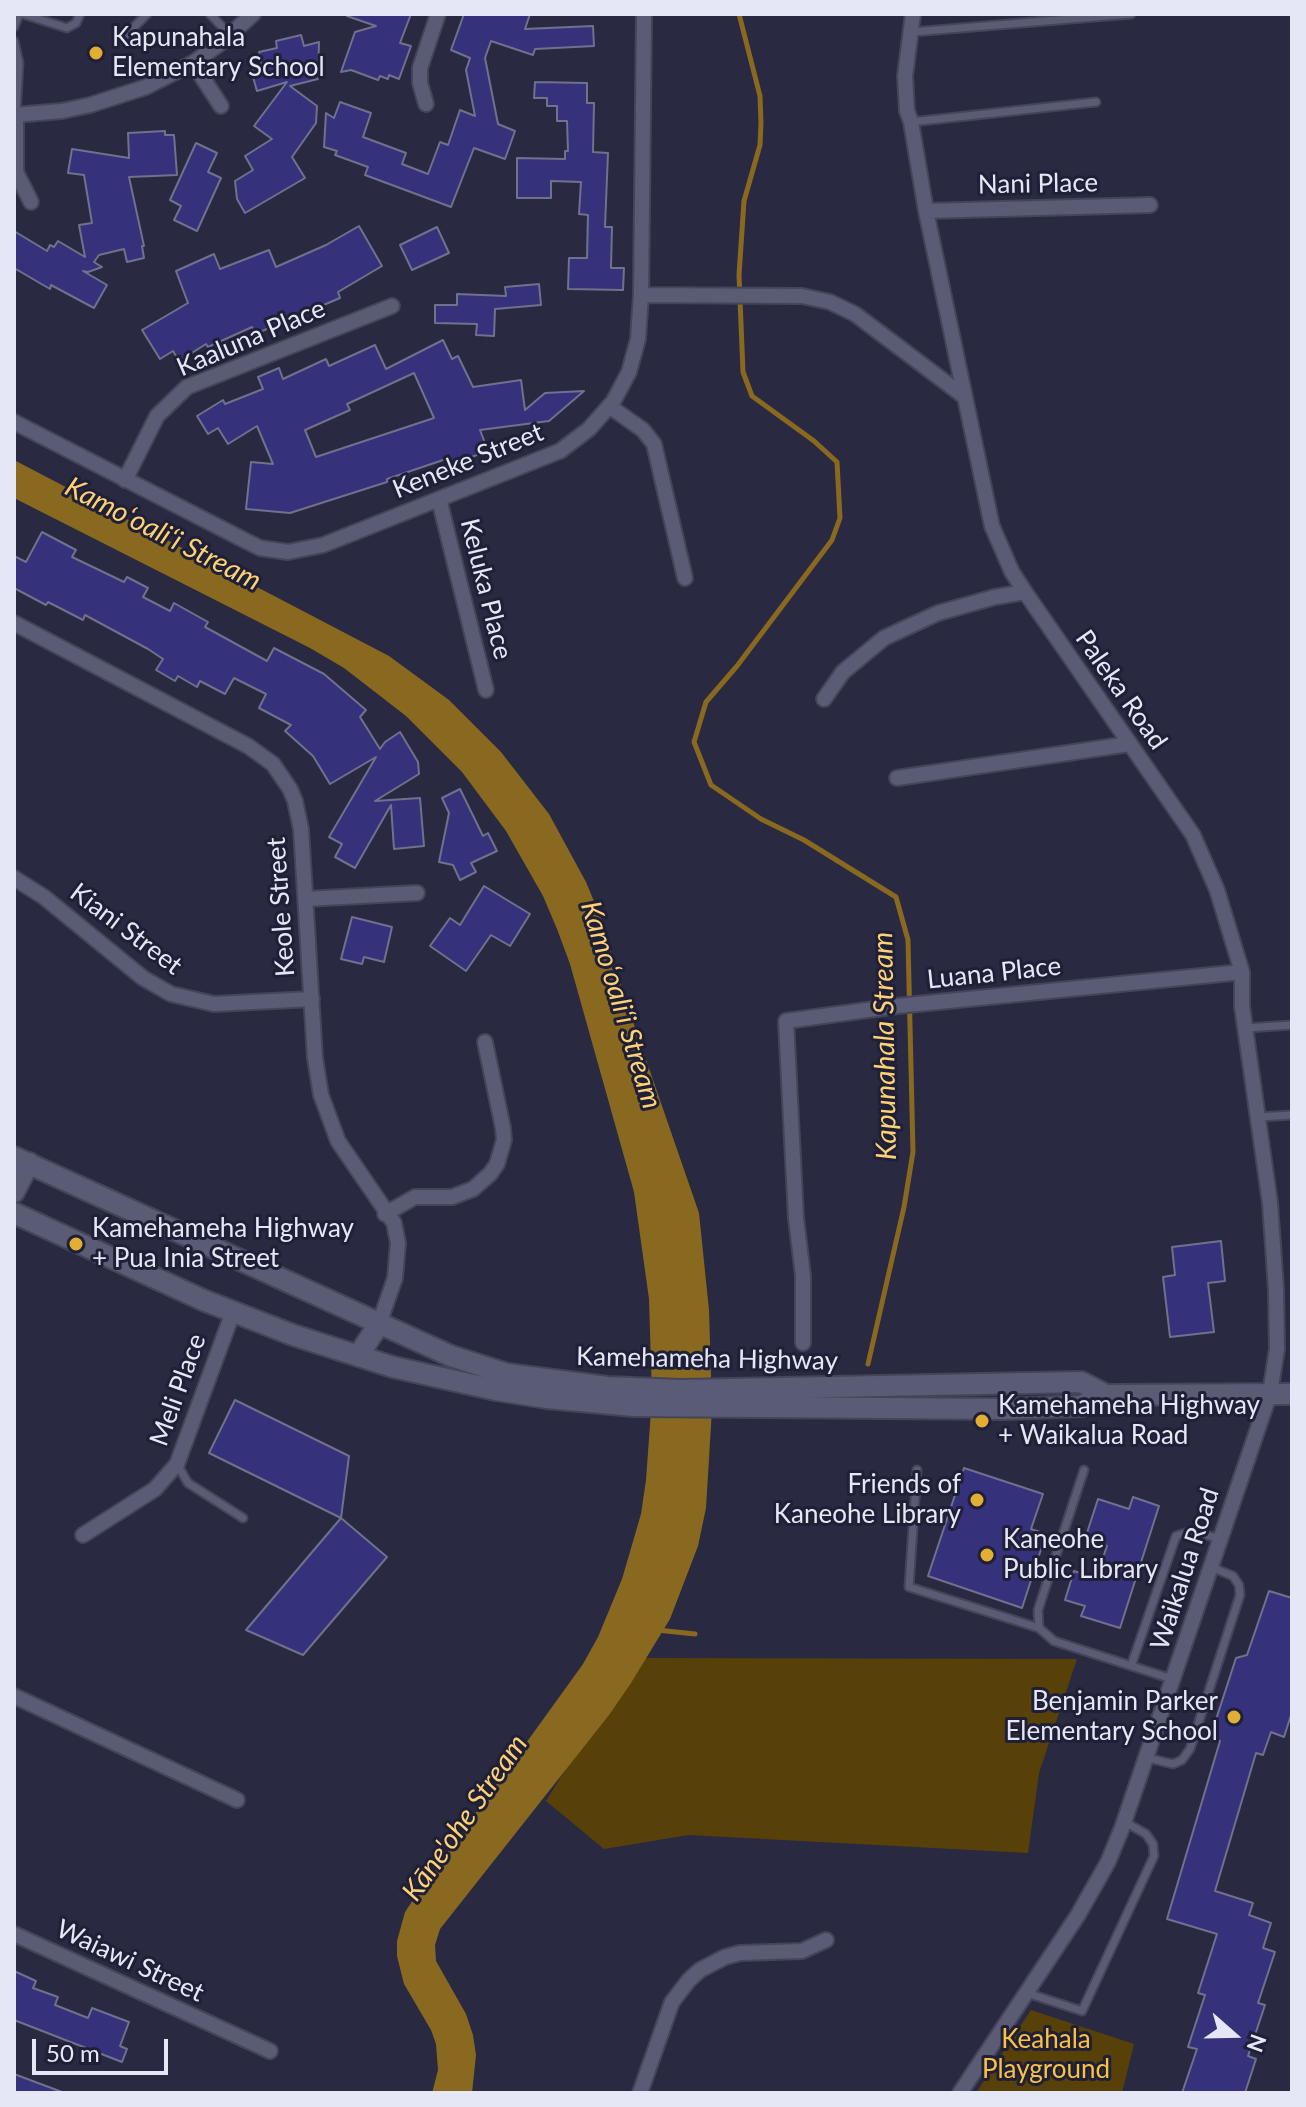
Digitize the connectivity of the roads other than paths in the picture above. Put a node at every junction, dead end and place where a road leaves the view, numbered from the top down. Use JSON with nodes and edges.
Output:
{"nodes":[{"id":1,"x":21,"y":14,"type":"edge"},
{"id":2,"x":80,"y":14,"type":"edge"},
{"id":3,"x":147,"y":14,"type":"edge"},
{"id":4,"x":210,"y":14,"type":"edge"},
{"id":5,"x":253,"y":14,"type":"edge"},
{"id":6,"x":438,"y":14,"type":"edge"},
{"id":7,"x":644,"y":14,"type":"edge"},
{"id":8,"x":913,"y":14,"type":"edge"},
{"id":9,"x":1131,"y":14,"type":"edge"},
{"id":10,"x":14,"y":27,"type":"edge"},
{"id":11,"x":910,"y":32,"type":"junction"},
{"id":12,"x":230,"y":35,"type":"junction"},
{"id":13,"x":122,"y":39,"type":"dead end"},
{"id":14,"x":14,"y":41,"type":"edge"},
{"id":15,"x":193,"y":63,"type":"junction"},
{"id":16,"x":1096,"y":102,"type":"dead end"},
{"id":17,"x":426,"y":104,"type":"dead end"},
{"id":18,"x":221,"y":106,"type":"dead end"},
{"id":19,"x":15,"y":115,"type":"edge"},
{"id":20,"x":911,"y":122,"type":"junction"},
{"id":21,"x":31,"y":202,"type":"dead end"},
{"id":22,"x":1150,"y":205,"type":"dead end"},
{"id":23,"x":926,"y":211,"type":"junction"},
{"id":24,"x":641,"y":295,"type":"junction"},
{"id":25,"x":392,"y":306,"type":"dead end"},
{"id":26,"x":965,"y":397,"type":"junction"},
{"id":27,"x":609,"y":406,"type":"junction"},
{"id":28,"x":14,"y":422,"type":"edge"},
{"id":29,"x":125,"y":480,"type":"junction"},
{"id":30,"x":439,"y":499,"type":"junction"},
{"id":31,"x":685,"y":578,"type":"dead end"},
{"id":32,"x":1025,"y":592,"type":"junction"},
{"id":33,"x":14,"y":623,"type":"edge"},
{"id":34,"x":486,"y":690,"type":"dead end"},
{"id":35,"x":824,"y":699,"type":"dead end"},
{"id":36,"x":1129,"y":744,"type":"junction"},
{"id":37,"x":897,"y":778,"type":"dead end"},
{"id":38,"x":14,"y":878,"type":"edge"},
{"id":39,"x":417,"y":893,"type":"dead end"},
{"id":40,"x":305,"y":899,"type":"junction"},
{"id":41,"x":1242,"y":972,"type":"junction"},
{"id":42,"x":312,"y":999,"type":"junction"},
{"id":43,"x":1292,"y":1025,"type":"edge"},
{"id":44,"x":1246,"y":1028,"type":"junction"},
{"id":45,"x":485,"y":1042,"type":"dead end"},
{"id":46,"x":1292,"y":1115,"type":"edge"},
{"id":47,"x":1258,"y":1117,"type":"junction"},
{"id":48,"x":22,"y":1160,"type":"edge"},
{"id":49,"x":14,"y":1192,"type":"edge"},
{"id":50,"x":14,"y":1213,"type":"edge"},
{"id":51,"x":385,"y":1214,"type":"junction"},
{"id":52,"x":233,"y":1312,"type":"junction"},
{"id":53,"x":379,"y":1324,"type":"junction"},
{"id":54,"x":803,"y":1343,"type":"dead end"},
{"id":55,"x":358,"y":1356,"type":"junction"},
{"id":56,"x":1270,"y":1393,"type":"junction"},
{"id":57,"x":1292,"y":1394,"type":"edge"},
{"id":58,"x":638,"y":1398,"type":"junction"},
{"id":59,"x":177,"y":1464,"type":"junction"},
{"id":60,"x":917,"y":1470,"type":"dead end"},
{"id":61,"x":1084,"y":1470,"type":"dead end"},
{"id":62,"x":243,"y":1518,"type":"dead end"},
{"id":63,"x":83,"y":1535,"type":"dead end"},
{"id":64,"x":1220,"y":1539,"type":"junction"},
{"id":65,"x":1211,"y":1567,"type":"junction"},
{"id":66,"x":1039,"y":1628,"type":"junction"},
{"id":67,"x":1131,"y":1666,"type":"junction"},
{"id":68,"x":1174,"y":1679,"type":"junction"},
{"id":69,"x":14,"y":1696,"type":"edge"},
{"id":70,"x":1148,"y":1758,"type":"junction"},
{"id":71,"x":237,"y":1800,"type":"dead end"},
{"id":72,"x":1125,"y":1821,"type":"junction"},
{"id":73,"x":14,"y":1934,"type":"edge"},
{"id":74,"x":826,"y":1940,"type":"dead end"},
{"id":75,"x":1027,"y":1993,"type":"junction"},
{"id":76,"x":270,"y":2051,"type":"dead end"},
{"id":77,"x":640,"y":2093,"type":"edge"},
{"id":78,"x":960,"y":2093,"type":"edge"}],
"edges":[{"from":1,"to":2,"type":"lane"},
{"from":1,"to":10,"type":"lane"},
{"from":3,"to":13,"type":"lane"},
{"from":4,"to":12,"type":"lane"},
{"from":5,"to":12,"type":"street"},
{"from":6,"to":17,"type":"street"},
{"from":7,"to":24,"type":"street","name":"Keneke Street"},
{"from":8,"to":11,"type":"street","name":"Paleka Road"},
{"from":9,"to":11,"type":"lane"},
{"from":11,"to":20,"type":"street","name":"Paleka Road"},
{"from":12,"to":15,"type":"street"},
{"from":14,"to":19,"type":"lane"},
{"from":15,"to":18,"type":"street"},
{"from":15,"to":19,"type":"street"},
{"from":16,"to":20,"type":"lane"},
{"from":19,"to":21,"type":"street"},
{"from":20,"to":23,"type":"street","name":"Paleka Road"},
{"from":22,"to":23,"type":"street","name":"Nani Place"},
{"from":23,"to":26,"type":"street","name":"Paleka Road"},
{"from":24,"to":26,"type":"street"},
{"from":24,"to":27,"type":"street","name":"Keneke Street"},
{"from":25,"to":29,"type":"street","name":"Kaaluna Place"},
{"from":26,"to":32,"type":"street","name":"Paleka Road"},
{"from":27,"to":30,"type":"street","name":"Keneke Street"},
{"from":27,"to":31,"type":"street"},
{"from":28,"to":29,"type":"street","name":"Keneke Street"},
{"from":29,"to":30,"type":"street","name":"Keneke Street"},
{"from":30,"to":34,"type":"street","name":"Keluka Place"},
{"from":32,"to":35,"type":"street"},
{"from":32,"to":36,"type":"street","name":"Paleka Road"},
{"from":33,"to":40,"type":"street","name":"Keole Street"},
{"from":36,"to":37,"type":"street"},
{"from":36,"to":41,"type":"street","name":"Paleka Road"},
{"from":38,"to":42,"type":"street","name":"Kiani Street"},
{"from":39,"to":40,"type":"street"},
{"from":40,"to":42,"type":"street","name":"Keole Street"},
{"from":41,"to":44,"type":"street","name":"Paleka Road"},
{"from":41,"to":54,"type":"street","name":"Luana Place"},
{"from":42,"to":51,"type":"street","name":"Keole Street"},
{"from":43,"to":44,"type":"lane"},
{"from":44,"to":47,"type":"street","name":"Paleka Road"},
{"from":45,"to":51,"type":"street"},
{"from":46,"to":47,"type":"lane"},
{"from":47,"to":56,"type":"street","name":"Paleka Road"},
{"from":48,"to":49,"type":"main road"},
{"from":48,"to":53,"type":"main road","name":"Kamehameha Highway"},
{"from":50,"to":52,"type":"main road","name":"Kamehameha Highway"},
{"from":51,"to":53,"type":"street","name":"Keole Street"},
{"from":52,"to":55,"type":"main road","name":"Kamehameha Highway"},
{"from":52,"to":59,"type":"street","name":"Meli Place"},
{"from":53,"to":55,"type":"main road"},
{"from":53,"to":58,"type":"main road","name":"Kamehameha Highway"},
{"from":55,"to":58,"type":"main road","name":"Kamehameha Highway"},
{"from":56,"to":57,"type":"main road","name":"Kamehameha Highway"},
{"from":56,"to":58,"type":"main road","name":"Kamehameha Highway"},
{"from":56,"to":64,"type":"street","name":"Waikalua Road"},
{"from":59,"to":62,"type":"lane"},
{"from":59,"to":63,"type":"street","name":"Meli Place"},
{"from":60,"to":66,"type":"lane"},
{"from":61,"to":66,"type":"lane"},
{"from":64,"to":65,"type":"street","name":"Waikalua Road"},
{"from":64,"to":67,"type":"lane"},
{"from":65,"to":68,"type":"street","name":"Waikalua Road"},
{"from":65,"to":70,"type":"lane"},
{"from":66,"to":67,"type":"lane"},
{"from":67,"to":68,"type":"lane"},
{"from":68,"to":70,"type":"street","name":"Waikalua Road"},
{"from":69,"to":71,"type":"street"},
{"from":70,"to":72,"type":"street","name":"Waikalua Road"},
{"from":72,"to":75,"type":"street","name":"Waikalua Road"},
{"from":72,"to":75,"type":"lane"},
{"from":73,"to":76,"type":"street","name":"Waiawi Street"},
{"from":74,"to":77,"type":"street"},
{"from":75,"to":78,"type":"street","name":"Waikalua Road"}]}
